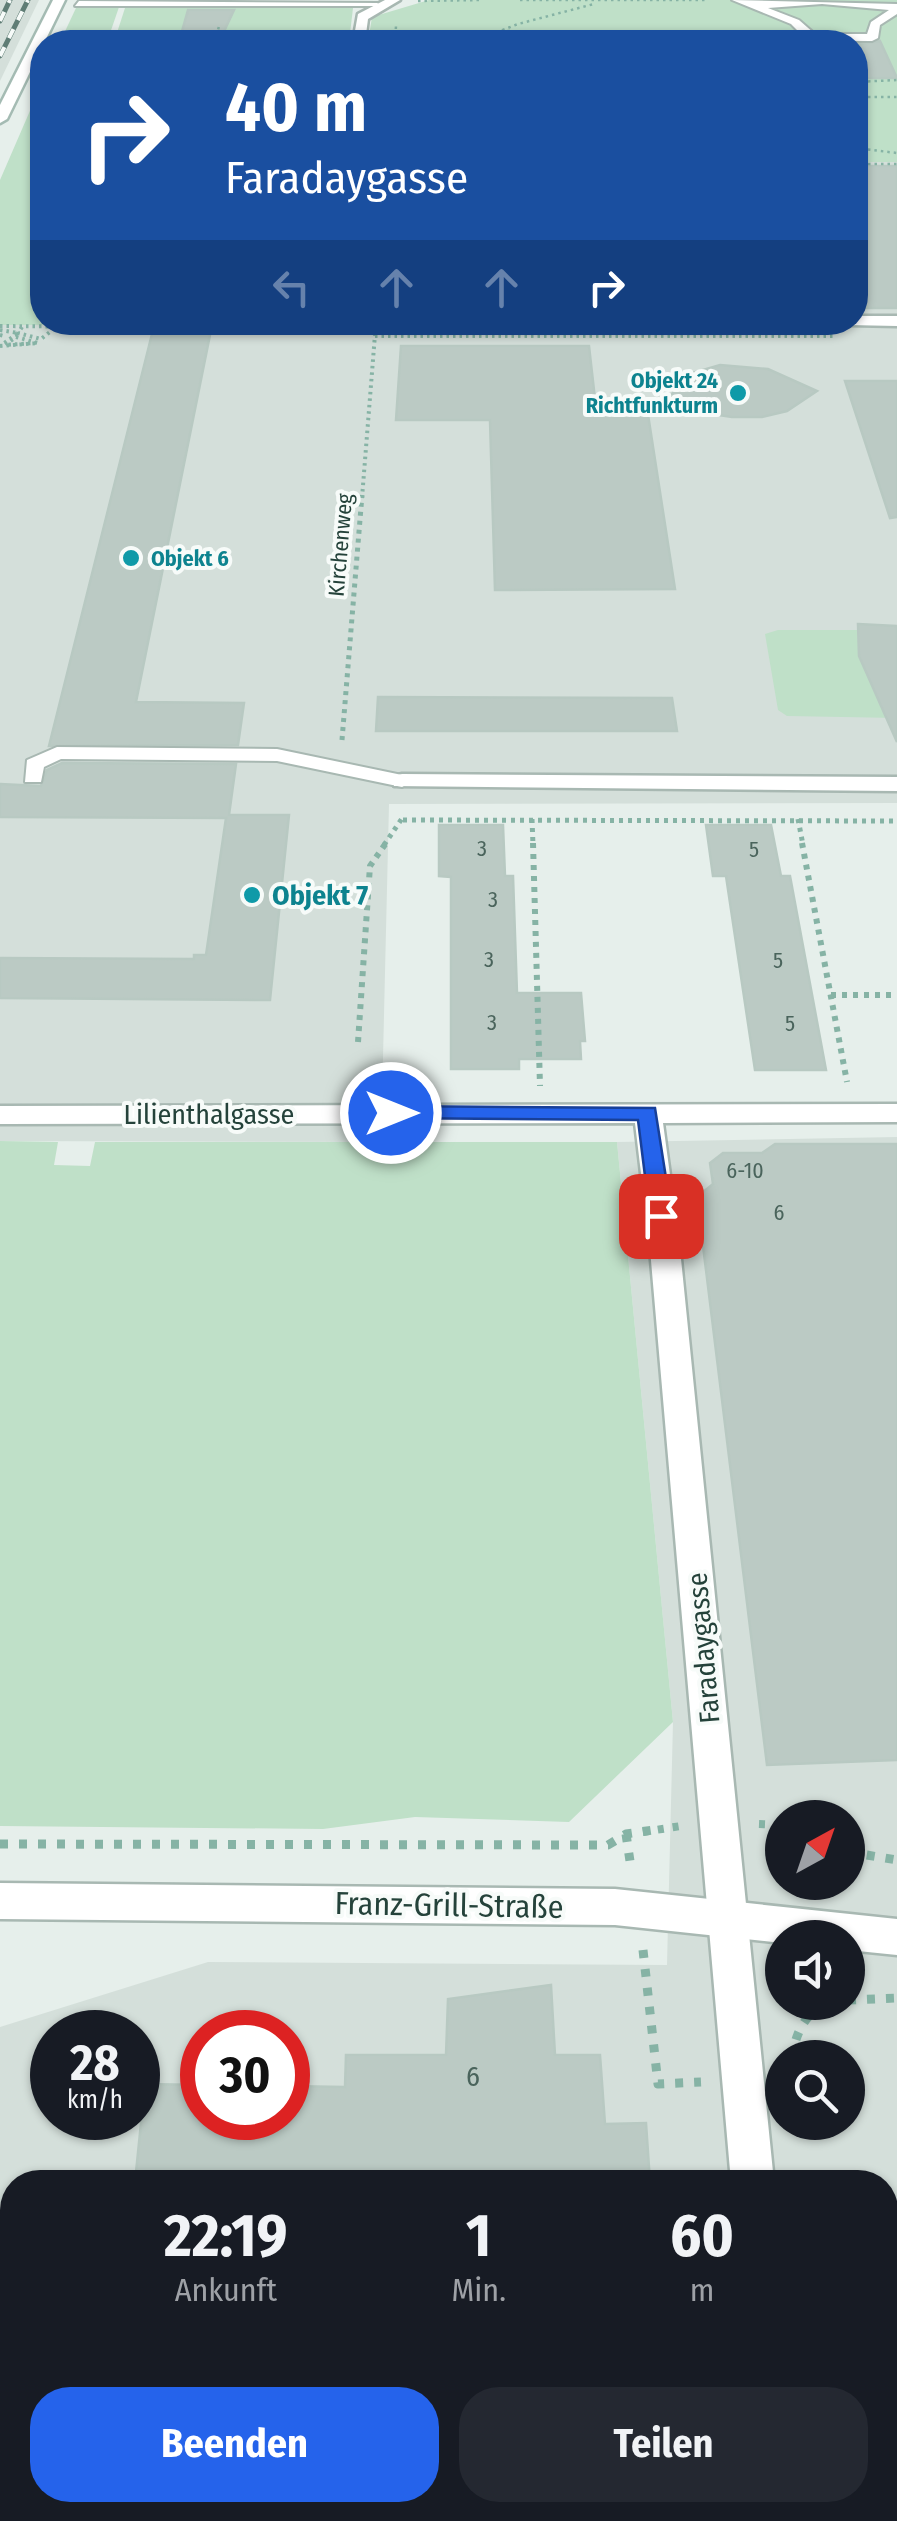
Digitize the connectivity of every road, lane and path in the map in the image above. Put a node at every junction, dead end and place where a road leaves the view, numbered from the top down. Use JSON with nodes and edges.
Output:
{"nodes":[{"id":1,"x":59,"y":0,"type":"edge"},
{"id":2,"x":482,"y":0,"type":"edge"},
{"id":3,"x":520,"y":0,"type":"edge"},
{"id":4,"x":706,"y":0,"type":"edge"},
{"id":5,"x":738,"y":0,"type":"edge"},
{"id":6,"x":393,"y":1,"type":"edge"},
{"id":7,"x":581,"y":1,"type":"edge"},
{"id":8,"x":168,"y":3,"type":"edge"},
{"id":9,"x":596,"y":3,"type":"junction"},
{"id":10,"x":79,"y":4,"type":"dead end"},
{"id":11,"x":377,"y":6,"type":"junction"},
{"id":12,"x":752,"y":6,"type":"junction"},
{"id":13,"x":897,"y":8,"type":"edge"},
{"id":14,"x":44,"y":30,"type":"edge"},
{"id":15,"x":360,"y":30,"type":"edge"},
{"id":16,"x":502,"y":30,"type":"edge"},
{"id":17,"x":804,"y":30,"type":"edge"},
{"id":18,"x":868,"y":38,"type":"edge"},
{"id":19,"x":30,"y":59,"type":"edge"},
{"id":20,"x":897,"y":80,"type":"edge"},
{"id":21,"x":868,"y":81,"type":"edge"},
{"id":22,"x":868,"y":97,"type":"edge"},
{"id":23,"x":897,"y":97,"type":"edge"},
{"id":24,"x":0,"y":120,"type":"edge"},
{"id":25,"x":868,"y":150,"type":"edge"},
{"id":26,"x":897,"y":153,"type":"edge"},
{"id":27,"x":868,"y":164,"type":"edge"},
{"id":28,"x":897,"y":164,"type":"edge"},
{"id":29,"x":868,"y":321,"type":"edge"},
{"id":30,"x":897,"y":321,"type":"edge"},
{"id":31,"x":22,"y":326,"type":"junction"},
{"id":32,"x":30,"y":326,"type":"edge"},
{"id":33,"x":1,"y":333,"type":"edge"},
{"id":34,"x":18,"y":333,"type":"junction"},
{"id":35,"x":46,"y":335,"type":"edge"},
{"id":36,"x":375,"y":336,"type":"joint"},
{"id":37,"x":838,"y":336,"type":"dead end"},
{"id":38,"x":38,"y":341,"type":"junction"},
{"id":39,"x":0,"y":346,"type":"edge"},
{"id":40,"x":340,"y":771,"type":"junction"},
{"id":41,"x":33,"y":777,"type":"dead end"},
{"id":42,"x":402,"y":781,"type":"joint"},
{"id":43,"x":531,"y":782,"type":"junction"},
{"id":44,"x":791,"y":783,"type":"junction"},
{"id":45,"x":897,"y":784,"type":"edge"},
{"id":46,"x":799,"y":821,"type":"junction"},
{"id":47,"x":897,"y":821,"type":"edge"},
{"id":48,"x":532,"y":822,"type":"junction"},
{"id":49,"x":831,"y":995,"type":"junction"},
{"id":50,"x":897,"y":995,"type":"edge"},
{"id":51,"x":358,"y":1042,"type":"dead end"},
{"id":52,"x":540,"y":1112,"type":"junction"},
{"id":53,"x":648,"y":1113,"type":"junction"},
{"id":54,"x":853,"y":1113,"type":"junction"},
{"id":55,"x":897,"y":1113,"type":"edge"},
{"id":56,"x":0,"y":1115,"type":"edge"},
{"id":57,"x":720,"y":1823,"type":"junction"},
{"id":58,"x":626,"y":1834,"type":"junction"},
{"id":59,"x":0,"y":1844,"type":"edge"},
{"id":60,"x":865,"y":1855,"type":"edge"},
{"id":61,"x":897,"y":1860,"type":"edge"},
{"id":62,"x":0,"y":1901,"type":"edge"},
{"id":63,"x":638,"y":1908,"type":"junction"},
{"id":64,"x":726,"y":1920,"type":"junction"},
{"id":65,"x":897,"y":1937,"type":"edge"},
{"id":66,"x":897,"y":1998,"type":"edge"},
{"id":67,"x":865,"y":1999,"type":"edge"},
{"id":68,"x":742,"y":2080,"type":"junction"},
{"id":69,"x":751,"y":2170,"type":"edge"}],
"edges":[{"from":1,"to":14,"type":"street"},
{"from":2,"to":6,"type":"path"},
{"from":3,"to":7,"type":"path"},
{"from":4,"to":9,"type":"path"},
{"from":5,"to":12,"type":"lane"},
{"from":6,"to":11,"type":"street"},
{"from":7,"to":9,"type":"path"},
{"from":8,"to":10,"type":"lane"},
{"from":8,"to":11,"type":"lane"},
{"from":9,"to":16,"type":"path"},
{"from":11,"to":15,"type":"street"},
{"from":12,"to":13,"type":"lane"},
{"from":12,"to":17,"type":"lane"},
{"from":13,"to":18,"type":"lane"},
{"from":19,"to":24,"type":"street"},
{"from":20,"to":21,"type":"path"},
{"from":22,"to":23,"type":"path"},
{"from":25,"to":26,"type":"path"},
{"from":27,"to":28,"type":"path"},
{"from":29,"to":30,"type":"street"},
{"from":31,"to":32,"type":"path"},
{"from":31,"to":33,"type":"path"},
{"from":31,"to":34,"type":"path"},
{"from":33,"to":34,"type":"path"},
{"from":34,"to":38,"type":"path"},
{"from":34,"to":39,"type":"path"},
{"from":35,"to":38,"type":"path"},
{"from":36,"to":37,"type":"path"},
{"from":36,"to":40,"type":"path","name":"Kirchenweg"},
{"from":38,"to":39,"type":"path","bridge":true},
{"from":40,"to":41,"type":"lane"},
{"from":40,"to":42,"type":"lane"},
{"from":42,"to":43,"type":"street"},
{"from":43,"to":44,"type":"street"},
{"from":43,"to":48,"type":"path"},
{"from":44,"to":45,"type":"street"},
{"from":44,"to":46,"type":"path"},
{"from":46,"to":47,"type":"path"},
{"from":46,"to":48,"type":"path"},
{"from":46,"to":49,"type":"path"},
{"from":48,"to":51,"type":"path"},
{"from":48,"to":52,"type":"path"},
{"from":49,"to":50,"type":"path"},
{"from":49,"to":54,"type":"path"},
{"from":52,"to":53,"type":"street","name":"Lilienthalgasse"},
{"from":52,"to":56,"type":"street","name":"Lilienthalgasse"},
{"from":53,"to":54,"type":"street","name":"Lilienthalgasse"},
{"from":53,"to":57,"type":"street","name":"Faradaygasse"},
{"from":54,"to":55,"type":"street","name":"Lilienthalgasse"},
{"from":57,"to":58,"type":"path"},
{"from":57,"to":64,"type":"street","name":"Faradaygasse"},
{"from":58,"to":59,"type":"path"},
{"from":58,"to":63,"type":"path"},
{"from":60,"to":61,"type":"path"},
{"from":62,"to":63,"type":"street","name":"Franz-Grill-Straße"},
{"from":63,"to":64,"type":"street","name":"Franz-Grill-Straße"},
{"from":63,"to":68,"type":"path"},
{"from":64,"to":65,"type":"street","name":"Franz-Grill-Straße"},
{"from":64,"to":68,"type":"street","name":"Faradaygasse"},
{"from":66,"to":67,"type":"path"},
{"from":68,"to":69,"type":"street","name":"Faradaygasse"}]}
